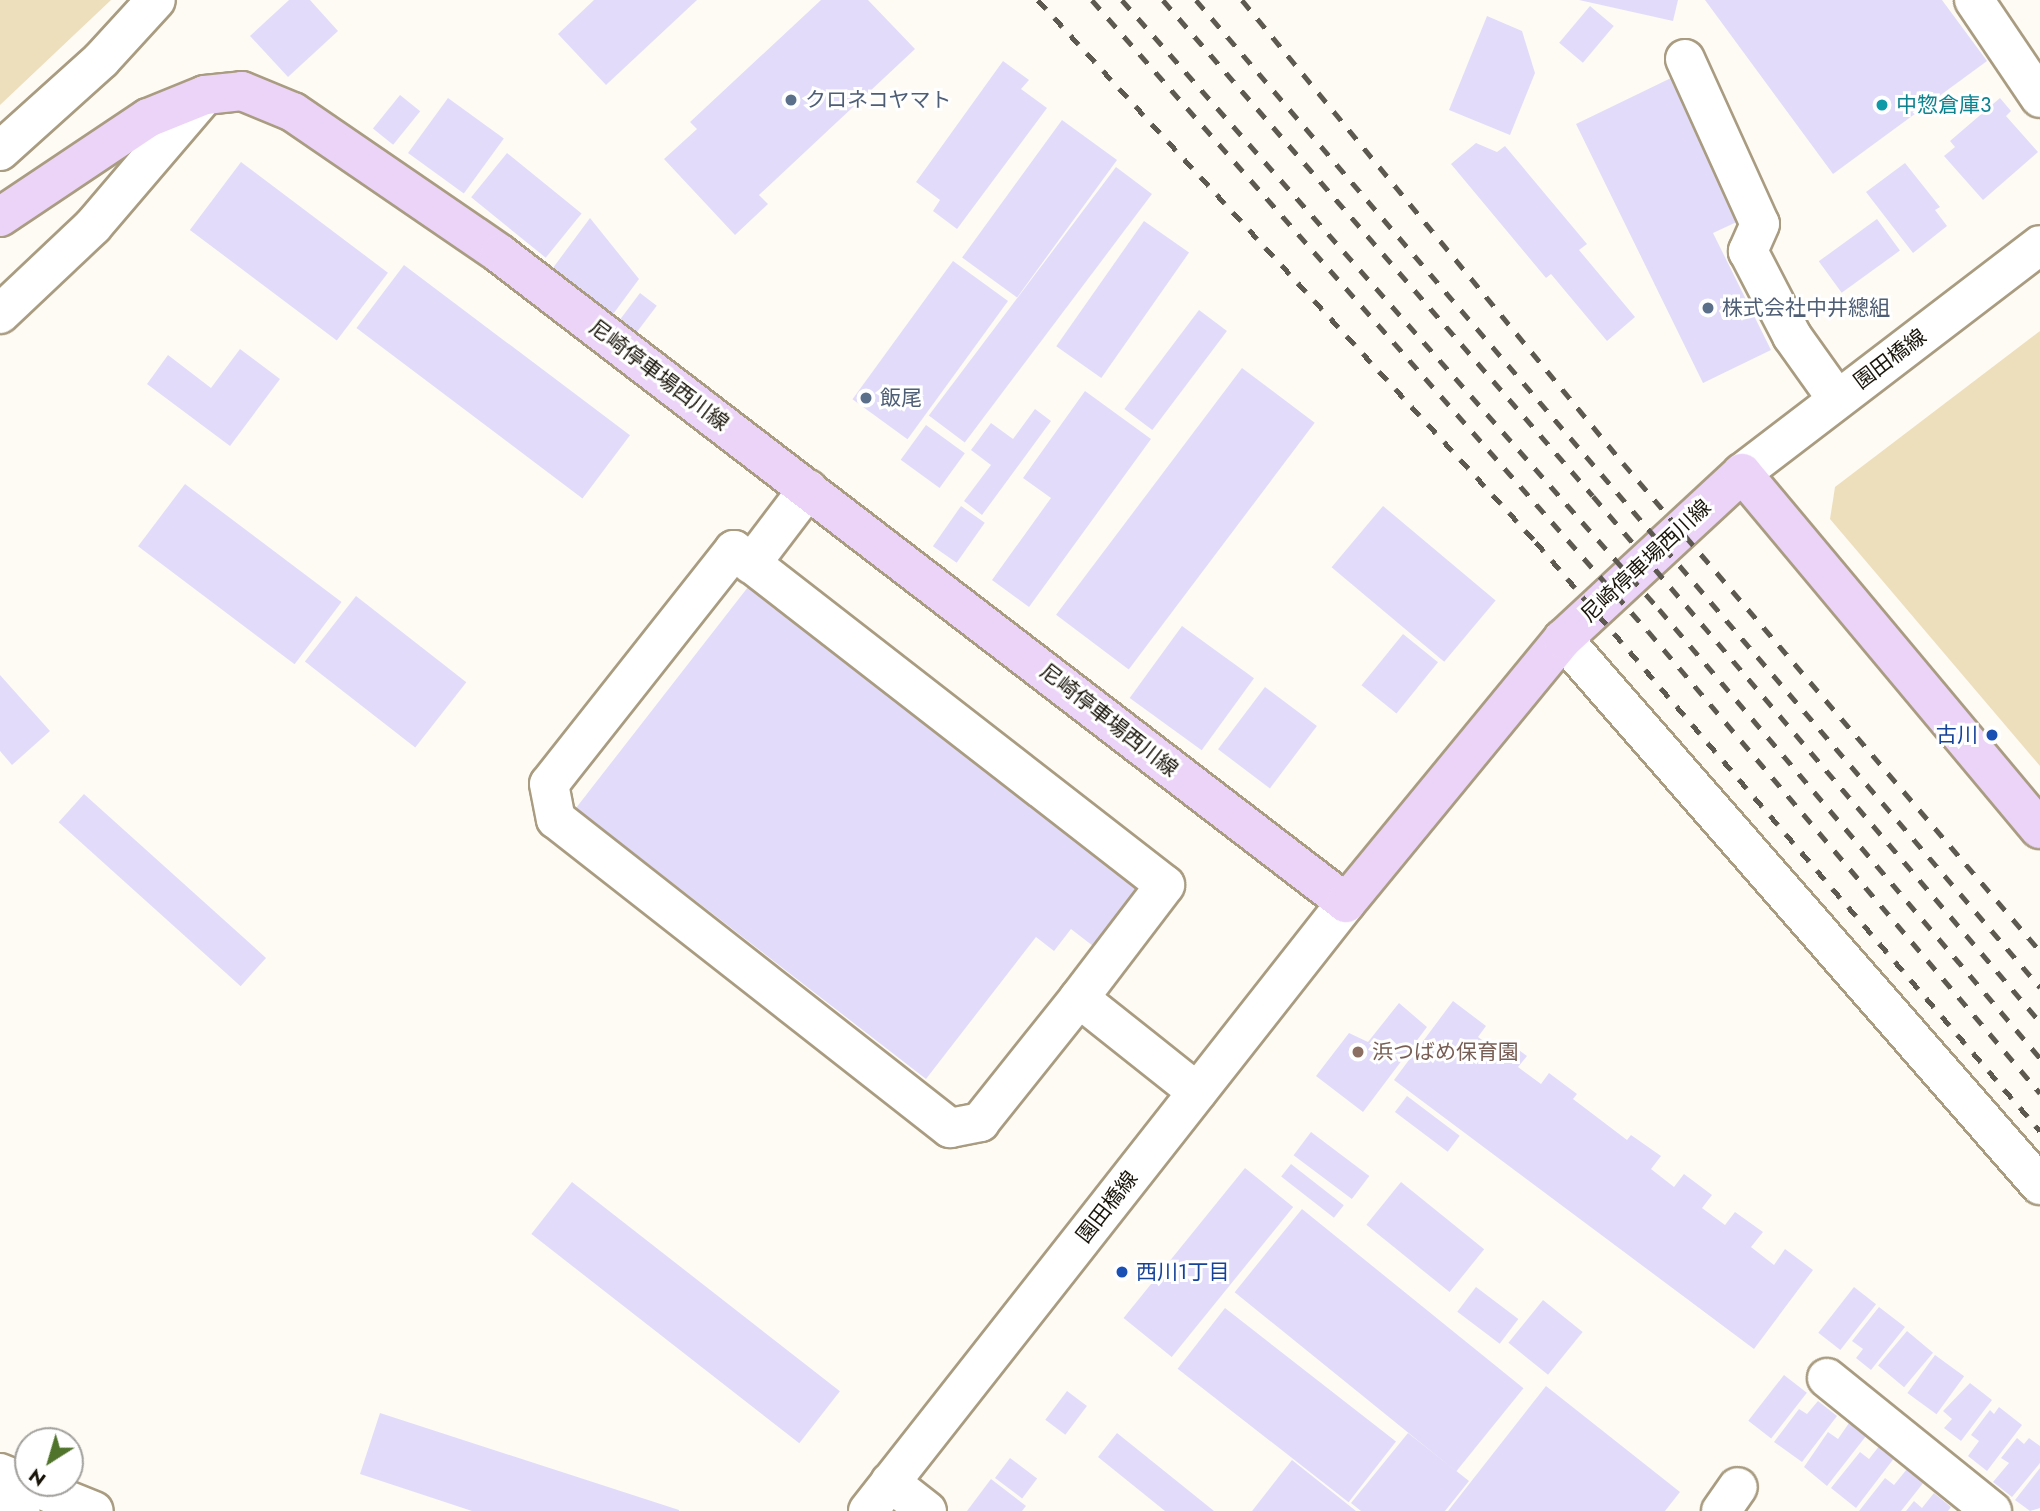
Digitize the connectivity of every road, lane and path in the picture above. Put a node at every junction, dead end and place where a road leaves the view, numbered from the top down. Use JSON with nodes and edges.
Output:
{"nodes":[{"id":1,"x":156,"y":0,"type":"edge"},
{"id":2,"x":1974,"y":0,"type":"edge"},
{"id":3,"x":1685,"y":60,"type":"dead end"},
{"id":4,"x":205,"y":95,"type":"junction"},
{"id":5,"x":2040,"y":98,"type":"edge"},
{"id":6,"x":0,"y":151,"type":"edge"},
{"id":7,"x":0,"y":217,"type":"edge"},
{"id":8,"x":2040,"y":246,"type":"edge"},
{"id":9,"x":0,"y":314,"type":"edge"},
{"id":10,"x":1837,"y":399,"type":"junction"},
{"id":11,"x":1742,"y":473,"type":"junction"},
{"id":12,"x":808,"y":489,"type":"junction"},
{"id":13,"x":751,"y":564,"type":"junction"},
{"id":14,"x":1563,"y":639,"type":"junction"},
{"id":15,"x":2040,"y":829,"type":"edge"},
{"id":16,"x":1346,"y":903,"type":"junction"},
{"id":17,"x":1079,"y":998,"type":"junction"},
{"id":18,"x":1197,"y":1092,"type":"junction"},
{"id":19,"x":2040,"y":1185,"type":"edge"},
{"id":20,"x":1827,"y":1378,"type":"dead end"},
{"id":21,"x":0,"y":1473,"type":"edge"},
{"id":22,"x":879,"y":1497,"type":"edge"},
{"id":23,"x":0,"y":1503,"type":"edge"},
{"id":24,"x":21,"y":1511,"type":"edge"},
{"id":25,"x":94,"y":1511,"type":"edge"},
{"id":26,"x":928,"y":1511,"type":"edge"},
{"id":27,"x":1992,"y":1511,"type":"edge"}],
"edges":[{"from":1,"to":6,"type":"street"},
{"from":2,"to":5,"type":"street"},
{"from":3,"to":10,"type":"street"},
{"from":4,"to":7,"type":"main road","name":"尼崎停車場西川線"},
{"from":4,"to":9,"type":"street"},
{"from":4,"to":12,"type":"main road","name":"尼崎停車場西川線"},
{"from":8,"to":10,"type":"street","name":"園田橋線"},
{"from":10,"to":11,"type":"street","name":"園田橋線"},
{"from":11,"to":14,"type":"main road","name":"尼崎停車場西川線"},
{"from":11,"to":15,"type":"main road"},
{"from":12,"to":13,"type":"street"},
{"from":12,"to":16,"type":"main road","name":"尼崎停車場西川線"},
{"from":13,"to":17,"type":"street"},
{"from":13,"to":17,"type":"street"},
{"from":14,"to":16,"type":"main road","name":"尼崎停車場西川線"},
{"from":14,"to":19,"type":"street"},
{"from":16,"to":18,"type":"street","name":"園田橋線"},
{"from":17,"to":18,"type":"street"},
{"from":18,"to":22,"type":"street","name":"園田橋線"},
{"from":20,"to":27,"type":"street"},
{"from":21,"to":25,"type":"street"},
{"from":22,"to":26,"type":"street"},
{"from":23,"to":24,"type":"street"}]}
